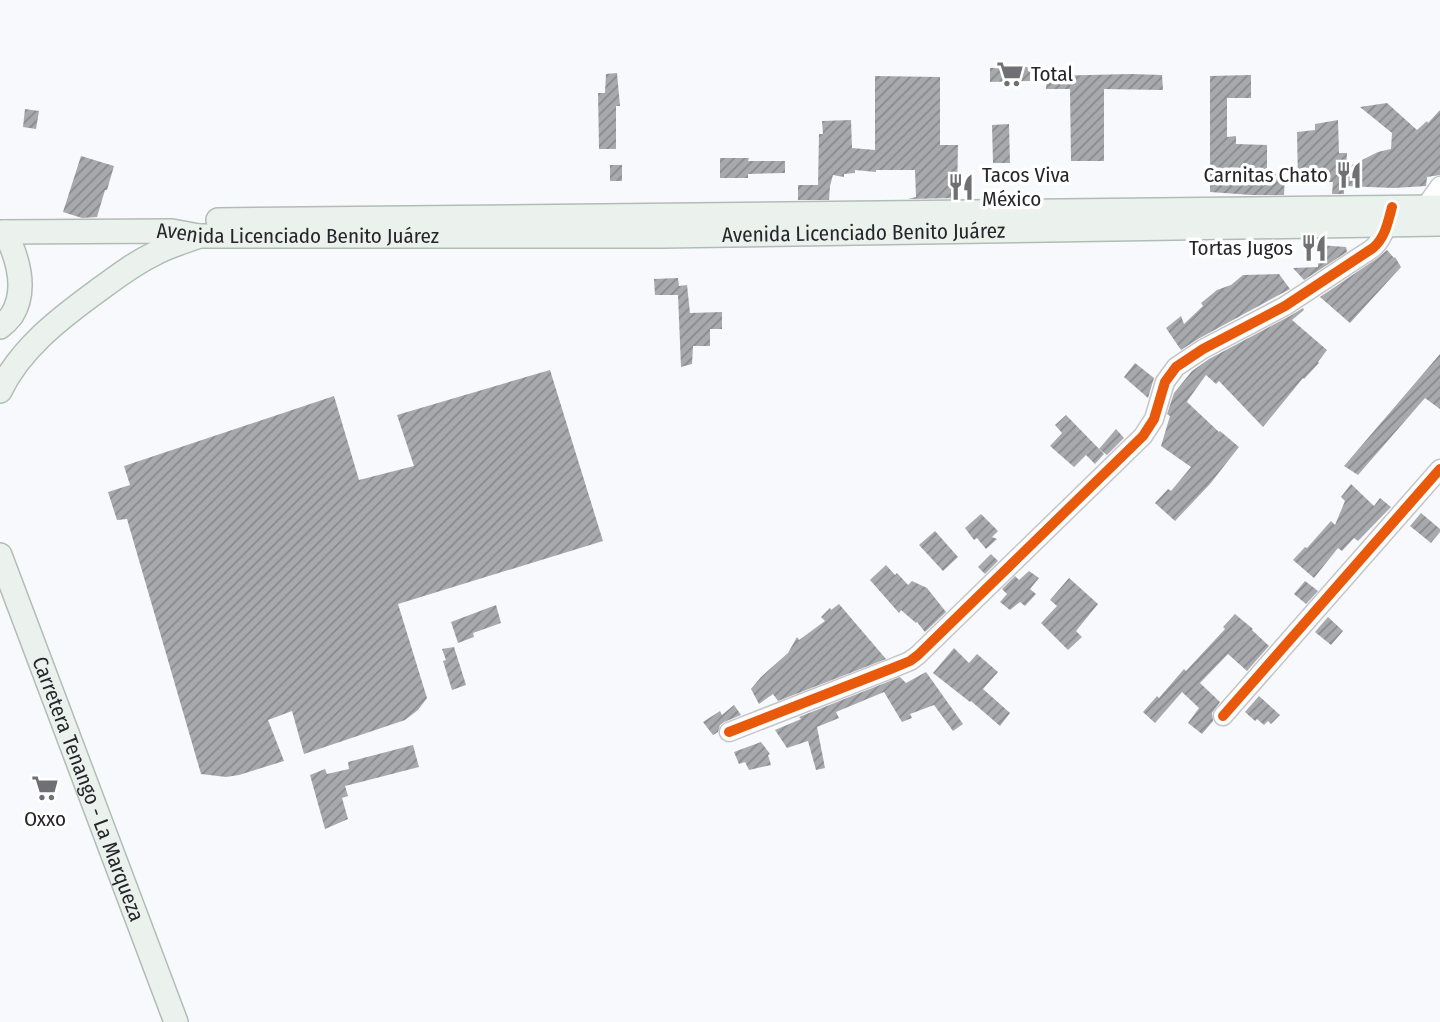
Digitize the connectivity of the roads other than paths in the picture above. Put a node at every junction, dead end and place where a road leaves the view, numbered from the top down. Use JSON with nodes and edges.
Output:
{"nodes":[{"id":1,"x":1440,"y":186,"type":"edge"},
{"id":2,"x":1435,"y":213,"type":"edge"},
{"id":3,"x":1389,"y":216,"type":"junction"},
{"id":4,"x":172,"y":231,"type":"junction"},
{"id":5,"x":2,"y":232,"type":"edge"},
{"id":6,"x":199,"y":236,"type":"junction"},
{"id":7,"x":0,"y":327,"type":"edge"},
{"id":8,"x":0,"y":391,"type":"edge"},
{"id":9,"x":1440,"y":469,"type":"edge"},
{"id":10,"x":0,"y":555,"type":"edge"},
{"id":11,"x":1223,"y":716,"type":"dead end"},
{"id":12,"x":729,"y":732,"type":"dead end"},
{"id":13,"x":176,"y":1022,"type":"edge"}],
"edges":[{"from":1,"to":2,"type":"street"},
{"from":2,"to":3,"type":"main road","name":"Avenida Licenciado Benito Juárez"},
{"from":3,"to":4,"type":"main road","name":"Avenida Licenciado Benito Juárez"},
{"from":3,"to":6,"type":"main road","name":"Avenida Licenciado Benito Juárez"},
{"from":3,"to":12,"type":"street"},
{"from":4,"to":5,"type":"main road"},
{"from":4,"to":6,"type":"main road","name":"Avenida Licenciado Benito Juárez"},
{"from":5,"to":7,"type":"main road"},
{"from":6,"to":8,"type":"main road"},
{"from":9,"to":11,"type":"street"},
{"from":10,"to":13,"type":"main road","name":"Carretera Tenango - La Marqueza"}]}
